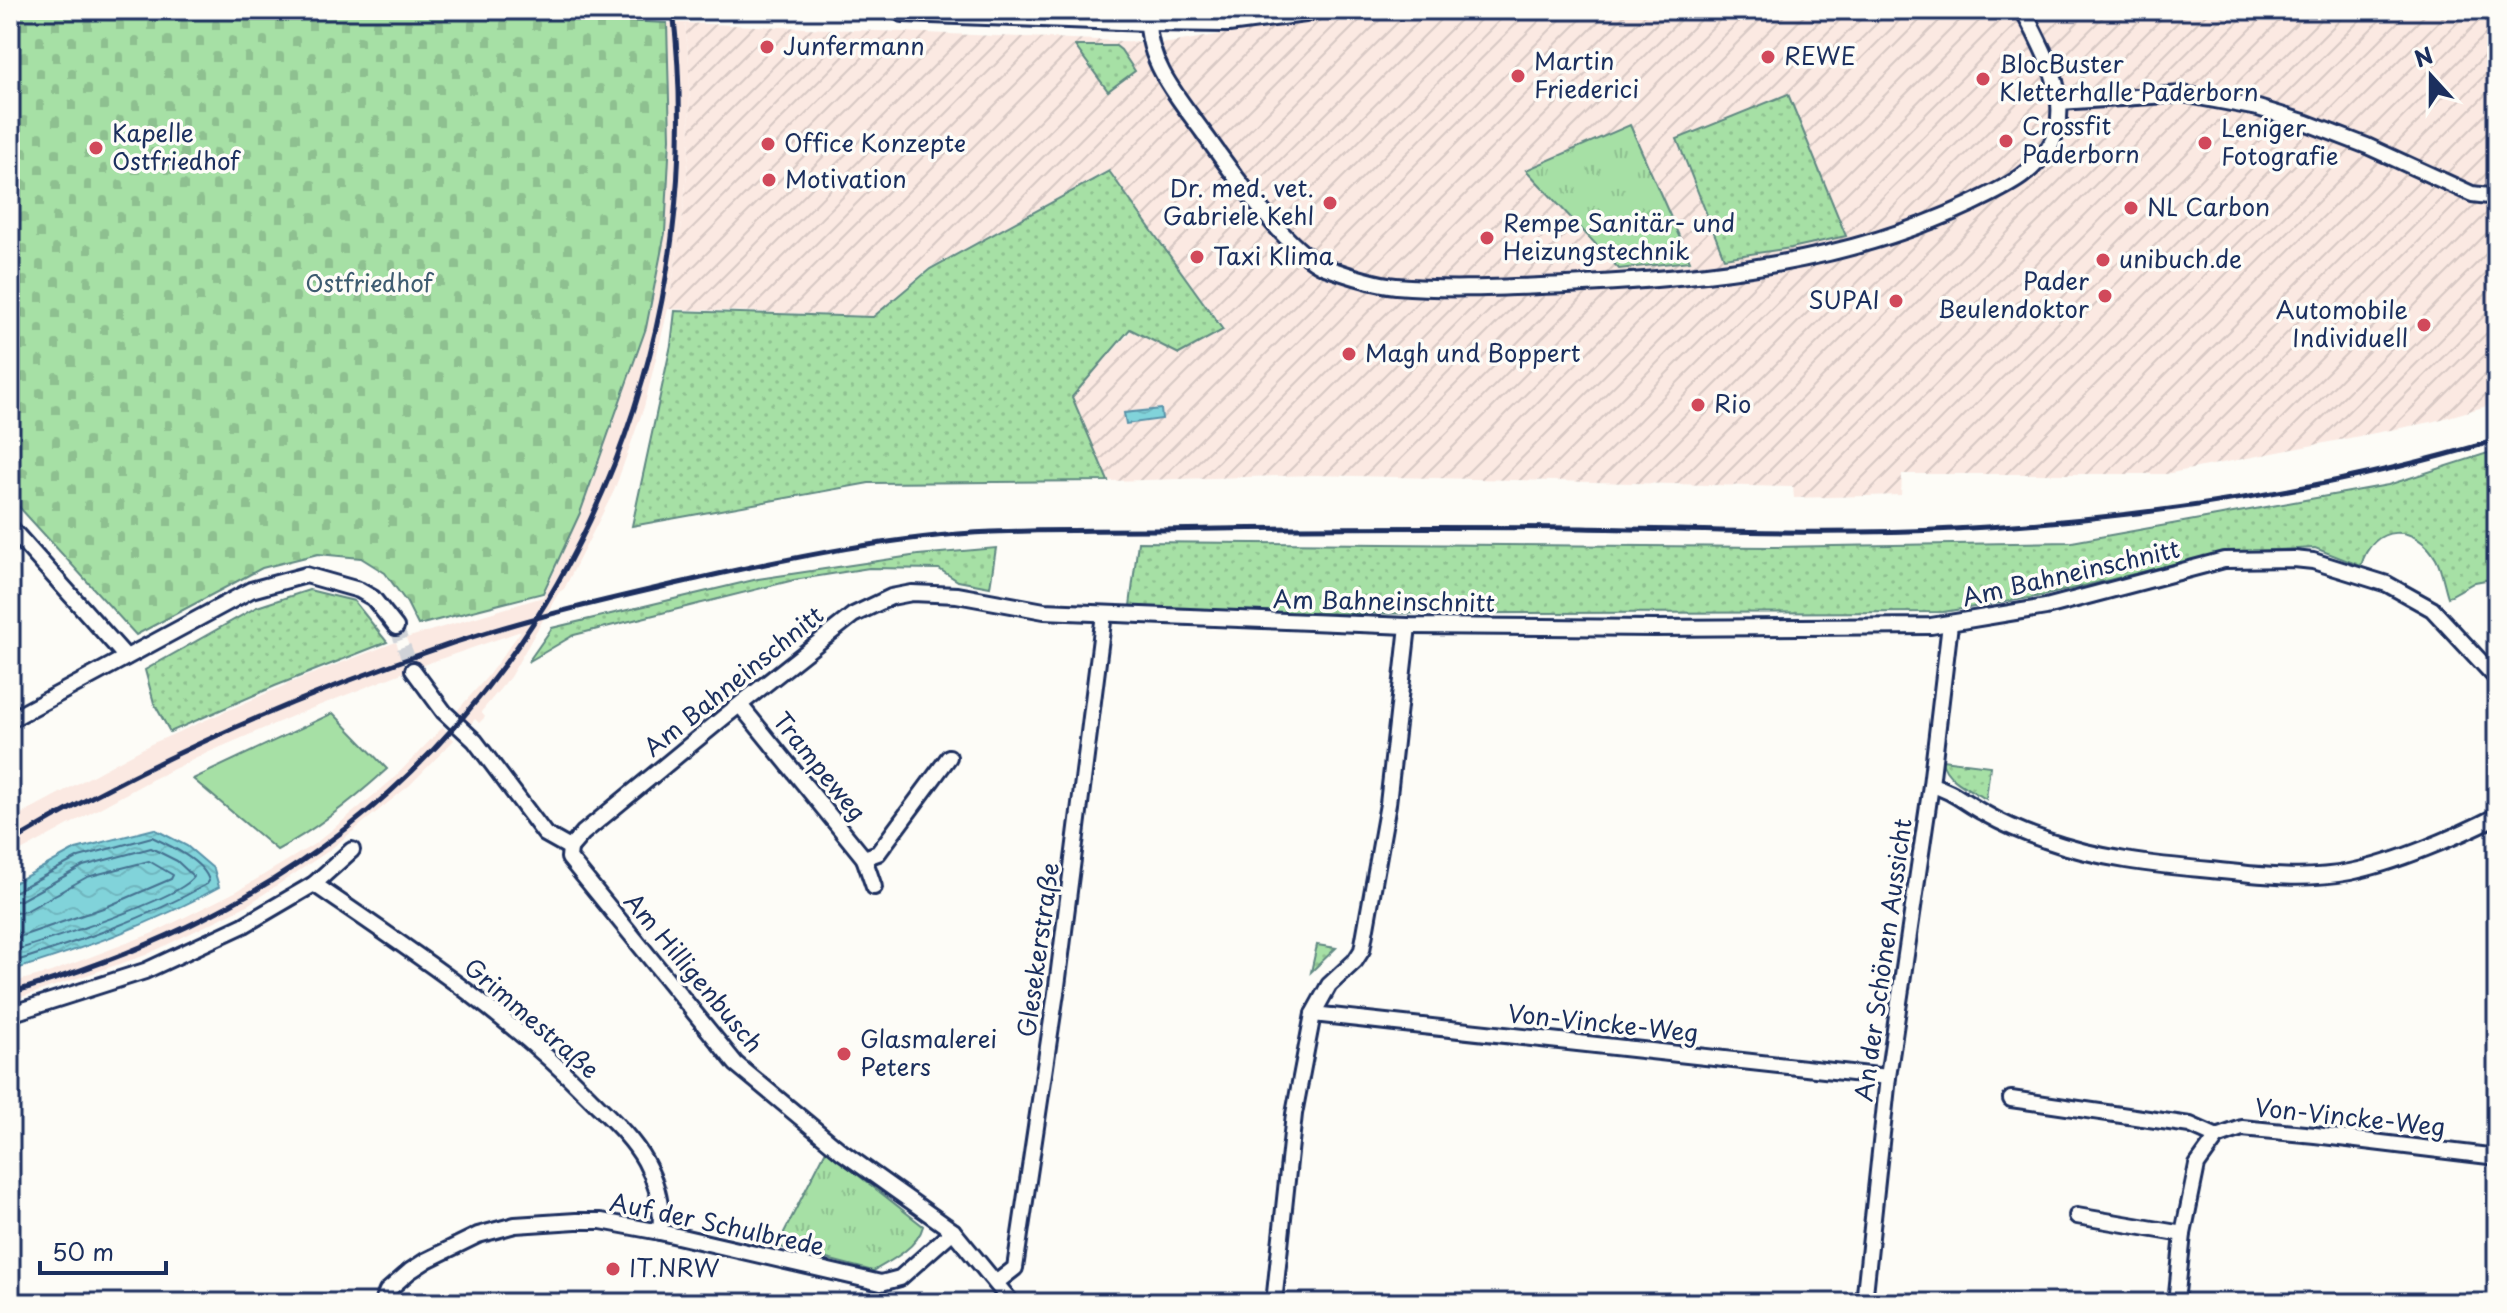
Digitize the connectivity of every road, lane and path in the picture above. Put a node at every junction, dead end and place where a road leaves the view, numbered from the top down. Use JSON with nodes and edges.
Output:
{"nodes":[{"id":1,"x":903,"y":10,"type":"edge"},
{"id":2,"x":1305,"y":10,"type":"edge"},
{"id":3,"x":2023,"y":10,"type":"edge"},
{"id":4,"x":1148,"y":19,"type":"junction"},
{"id":5,"x":2059,"y":102,"type":"junction"},
{"id":6,"x":2497,"y":197,"type":"edge"},
{"id":7,"x":10,"y":527,"type":"edge"},
{"id":8,"x":1104,"y":614,"type":"junction"},
{"id":9,"x":1950,"y":624,"type":"junction"},
{"id":10,"x":1408,"y":626,"type":"junction"},
{"id":11,"x":396,"y":627,"type":"tunnel mouth"},
{"id":12,"x":126,"y":657,"type":"junction"},
{"id":13,"x":413,"y":670,"type":"tunnel mouth"},
{"id":14,"x":2497,"y":679,"type":"edge"},
{"id":15,"x":740,"y":705,"type":"junction"},
{"id":16,"x":10,"y":720,"type":"edge"},
{"id":17,"x":949,"y":757,"type":"dead end"},
{"id":18,"x":1931,"y":785,"type":"junction"},
{"id":19,"x":2497,"y":816,"type":"edge"},
{"id":20,"x":570,"y":848,"type":"junction"},
{"id":21,"x":352,"y":850,"type":"dead end"},
{"id":22,"x":864,"y":858,"type":"junction"},
{"id":23,"x":314,"y":884,"type":"junction"},
{"id":24,"x":874,"y":887,"type":"dead end"},
{"id":25,"x":10,"y":1014,"type":"edge"},
{"id":26,"x":1313,"y":1014,"type":"junction"},
{"id":27,"x":1888,"y":1077,"type":"junction"},
{"id":28,"x":2011,"y":1099,"type":"dead end"},
{"id":29,"x":2217,"y":1137,"type":"junction"},
{"id":30,"x":2497,"y":1157,"type":"edge"},
{"id":31,"x":2077,"y":1216,"type":"dead end"},
{"id":32,"x":953,"y":1231,"type":"junction"},
{"id":33,"x":660,"y":1232,"type":"junction"},
{"id":34,"x":2183,"y":1234,"type":"junction"},
{"id":35,"x":997,"y":1282,"type":"junction"},
{"id":36,"x":382,"y":1303,"type":"edge"},
{"id":37,"x":1012,"y":1303,"type":"edge"},
{"id":38,"x":1274,"y":1303,"type":"edge"},
{"id":39,"x":1864,"y":1303,"type":"edge"},
{"id":40,"x":2176,"y":1303,"type":"edge"}],
"edges":[{"from":1,"to":4,"type":"main road"},
{"from":2,"to":4,"type":"main road"},
{"from":3,"to":5,"type":"street"},
{"from":4,"to":5,"type":"street"},
{"from":5,"to":6,"type":"street"},
{"from":7,"to":12,"type":"street"},
{"from":8,"to":10,"type":"street","name":"Am Bahneinschnitt"},
{"from":8,"to":15,"type":"street","name":"Am Bahneinschnitt"},
{"from":8,"to":35,"type":"street","name":"Glesekerstraße"},
{"from":9,"to":10,"type":"street","name":"Am Bahneinschnitt"},
{"from":9,"to":14,"type":"street","name":"Am Bahneinschnitt"},
{"from":9,"to":18,"type":"street","name":"An der Schönen Aussicht"},
{"from":10,"to":26,"type":"street"},
{"from":11,"to":12,"type":"street"},
{"from":12,"to":16,"type":"street"},
{"from":13,"to":20,"type":"street","name":"Am Hilligenbusch"},
{"from":15,"to":20,"type":"street","name":"Am Bahneinschnitt"},
{"from":15,"to":22,"type":"street","name":"Trampeweg"},
{"from":17,"to":22,"type":"street","name":"Trampeweg"},
{"from":18,"to":19,"type":"street"},
{"from":18,"to":27,"type":"street","name":"An der Schönen Aussicht"},
{"from":20,"to":32,"type":"street","name":"Am Hilligenbusch"},
{"from":21,"to":23,"type":"street"},
{"from":22,"to":24,"type":"street","name":"Trampeweg"},
{"from":23,"to":25,"type":"street"},
{"from":23,"to":33,"type":"street","name":"Grimmestraße"},
{"from":26,"to":27,"type":"street","name":"Von-Vincke-Weg"},
{"from":26,"to":38,"type":"street"},
{"from":27,"to":39,"type":"street","name":"An der Schönen Aussicht"},
{"from":28,"to":29,"type":"street"},
{"from":29,"to":30,"type":"street","name":"Von-Vincke-Weg"},
{"from":29,"to":34,"type":"street"},
{"from":31,"to":34,"type":"street"},
{"from":32,"to":33,"type":"street","name":"Auf der Schulbrede"},
{"from":32,"to":35,"type":"street","name":"Am Hilligenbusch"},
{"from":33,"to":36,"type":"street","name":"Auf der Schulbrede"},
{"from":34,"to":40,"type":"street"},
{"from":35,"to":37,"type":"street","name":"Am Hilligenbusch"}]}
